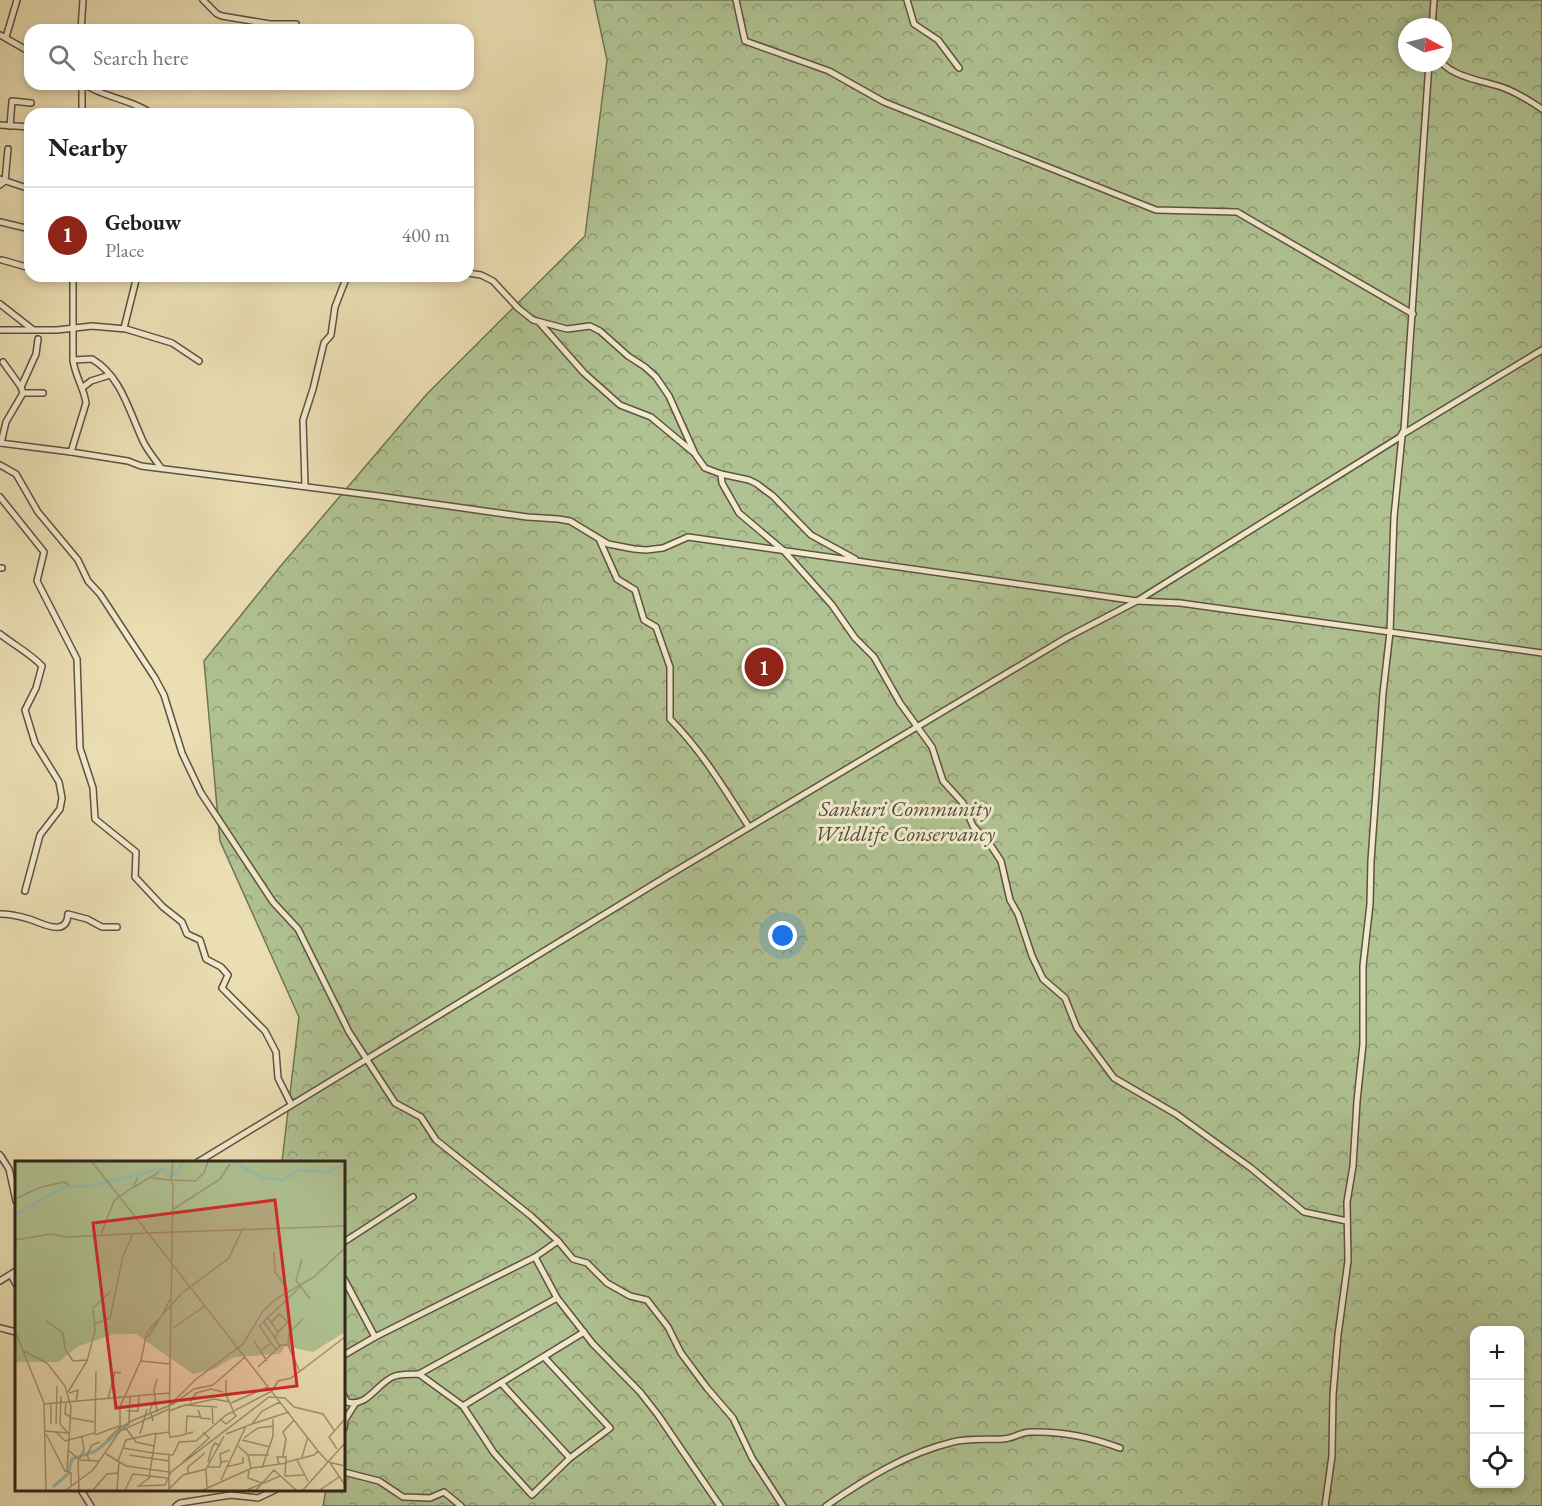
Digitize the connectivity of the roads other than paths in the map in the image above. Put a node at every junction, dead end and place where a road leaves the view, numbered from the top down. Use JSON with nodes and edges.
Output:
{"nodes":[{"id":1,"x":17,"y":0,"type":"edge"},
{"id":2,"x":83,"y":0,"type":"edge"},
{"id":3,"x":203,"y":0,"type":"edge"},
{"id":4,"x":736,"y":0,"type":"edge"},
{"id":5,"x":907,"y":0,"type":"edge"},
{"id":6,"x":1434,"y":0,"type":"edge"},
{"id":7,"x":1433,"y":18,"type":"edge"},
{"id":8,"x":81,"y":24,"type":"edge"},
{"id":9,"x":270,"y":24,"type":"edge"},
{"id":10,"x":270,"y":24,"type":"edge"},
{"id":11,"x":296,"y":24,"type":"edge"},
{"id":12,"x":3,"y":36,"type":"edge"},
{"id":13,"x":24,"y":48,"type":"edge"},
{"id":14,"x":959,"y":69,"type":"dead end"},
{"id":15,"x":1452,"y":70,"type":"edge"},
{"id":16,"x":1428,"y":72,"type":"edge"},
{"id":17,"x":83,"y":90,"type":"edge"},
{"id":18,"x":92,"y":90,"type":"edge"},
{"id":19,"x":31,"y":103,"type":"dead end"},
{"id":20,"x":82,"y":108,"type":"edge"},
{"id":21,"x":140,"y":108,"type":"edge"},
{"id":22,"x":1542,"y":109,"type":"edge"},
{"id":23,"x":0,"y":125,"type":"edge"},
{"id":24,"x":10,"y":126,"type":"junction"},
{"id":25,"x":24,"y":127,"type":"edge"},
{"id":26,"x":8,"y":149,"type":"dead end"},
{"id":27,"x":2,"y":182,"type":"edge"},
{"id":28,"x":24,"y":188,"type":"edge"},
{"id":29,"x":0,"y":222,"type":"edge"},
{"id":30,"x":24,"y":228,"type":"edge"},
{"id":31,"x":2,"y":260,"type":"dead end"},
{"id":32,"x":24,"y":266,"type":"edge"},
{"id":33,"x":474,"y":274,"type":"edge"},
{"id":34,"x":73,"y":282,"type":"edge"},
{"id":35,"x":135,"y":282,"type":"edge"},
{"id":36,"x":345,"y":282,"type":"edge"},
{"id":37,"x":0,"y":304,"type":"edge"},
{"id":38,"x":1413,"y":314,"type":"junction"},
{"id":39,"x":538,"y":321,"type":"junction"},
{"id":40,"x":73,"y":328,"type":"junction"},
{"id":41,"x":124,"y":328,"type":"junction"},
{"id":42,"x":32,"y":329,"type":"junction"},
{"id":43,"x":0,"y":330,"type":"edge"},
{"id":44,"x":38,"y":339,"type":"dead end"},
{"id":45,"x":1542,"y":350,"type":"edge"},
{"id":46,"x":73,"y":360,"type":"junction"},
{"id":47,"x":199,"y":361,"type":"dead end"},
{"id":48,"x":3,"y":362,"type":"dead end"},
{"id":49,"x":110,"y":375,"type":"junction"},
{"id":50,"x":82,"y":388,"type":"junction"},
{"id":51,"x":22,"y":390,"type":"junction"},
{"id":52,"x":43,"y":393,"type":"dead end"},
{"id":53,"x":1402,"y":435,"type":"junction"},
{"id":54,"x":1,"y":443,"type":"edge"},
{"id":55,"x":71,"y":452,"type":"junction"},
{"id":56,"x":695,"y":454,"type":"junction"},
{"id":57,"x":0,"y":465,"type":"edge"},
{"id":58,"x":161,"y":468,"type":"junction"},
{"id":59,"x":721,"y":474,"type":"junction"},
{"id":60,"x":304,"y":486,"type":"junction"},
{"id":61,"x":0,"y":497,"type":"edge"},
{"id":62,"x":600,"y":541,"type":"junction"},
{"id":63,"x":784,"y":551,"type":"junction"},
{"id":64,"x":858,"y":561,"type":"junction"},
{"id":65,"x":1137,"y":601,"type":"junction"},
{"id":66,"x":1390,"y":632,"type":"junction"},
{"id":67,"x":0,"y":634,"type":"edge"},
{"id":68,"x":1542,"y":653,"type":"edge"},
{"id":69,"x":918,"y":727,"type":"junction"},
{"id":70,"x":749,"y":827,"type":"junction"},
{"id":71,"x":26,"y":891,"type":"dead end"},
{"id":72,"x":0,"y":914,"type":"edge"},
{"id":73,"x":117,"y":927,"type":"dead end"},
{"id":74,"x":368,"y":1058,"type":"junction"},
{"id":75,"x":291,"y":1104,"type":"junction"},
{"id":76,"x":0,"y":1155,"type":"edge"},
{"id":77,"x":200,"y":1161,"type":"edge"},
{"id":78,"x":15,"y":1196,"type":"edge"},
{"id":79,"x":413,"y":1197,"type":"dead end"},
{"id":80,"x":1347,"y":1221,"type":"junction"},
{"id":81,"x":345,"y":1241,"type":"edge"},
{"id":82,"x":558,"y":1241,"type":"junction"},
{"id":83,"x":536,"y":1257,"type":"junction"},
{"id":84,"x":14,"y":1273,"type":"edge"},
{"id":85,"x":0,"y":1281,"type":"edge"},
{"id":86,"x":345,"y":1281,"type":"edge"},
{"id":87,"x":557,"y":1298,"type":"junction"},
{"id":88,"x":0,"y":1328,"type":"edge"},
{"id":89,"x":15,"y":1332,"type":"edge"},
{"id":90,"x":584,"y":1332,"type":"junction"},
{"id":91,"x":375,"y":1337,"type":"junction"},
{"id":92,"x":345,"y":1354,"type":"edge"},
{"id":93,"x":544,"y":1357,"type":"junction"},
{"id":94,"x":419,"y":1374,"type":"junction"},
{"id":95,"x":501,"y":1383,"type":"junction"},
{"id":96,"x":345,"y":1398,"type":"edge"},
{"id":97,"x":355,"y":1404,"type":"junction"},
{"id":98,"x":463,"y":1406,"type":"junction"},
{"id":99,"x":345,"y":1420,"type":"edge"},
{"id":100,"x":1120,"y":1448,"type":"dead end"},
{"id":101,"x":570,"y":1458,"type":"junction"},
{"id":102,"x":345,"y":1471,"type":"edge"},
{"id":103,"x":82,"y":1491,"type":"edge"},
{"id":104,"x":273,"y":1491,"type":"edge"},
{"id":105,"x":91,"y":1506,"type":"edge"},
{"id":106,"x":176,"y":1506,"type":"edge"},
{"id":107,"x":461,"y":1506,"type":"edge"},
{"id":108,"x":720,"y":1506,"type":"edge"},
{"id":109,"x":783,"y":1506,"type":"edge"},
{"id":110,"x":826,"y":1506,"type":"edge"},
{"id":111,"x":1326,"y":1506,"type":"edge"}],
"edges":[{"from":1,"to":12,"type":"street"},
{"from":2,"to":8,"type":"street"},
{"from":3,"to":9,"type":"street"},
{"from":4,"to":38,"type":"street"},
{"from":5,"to":14,"type":"street"},
{"from":6,"to":7,"type":"street"},
{"from":10,"to":11,"type":"street"},
{"from":12,"to":13,"type":"street"},
{"from":15,"to":22,"type":"street"},
{"from":16,"to":38,"type":"street"},
{"from":17,"to":20,"type":"street"},
{"from":18,"to":21,"type":"street"},
{"from":19,"to":24,"type":"street"},
{"from":23,"to":24,"type":"street"},
{"from":24,"to":25,"type":"street"},
{"from":26,"to":27,"type":"street"},
{"from":27,"to":28,"type":"street"},
{"from":29,"to":30,"type":"street"},
{"from":31,"to":32,"type":"street"},
{"from":33,"to":39,"type":"street"},
{"from":34,"to":40,"type":"street"},
{"from":35,"to":41,"type":"street"},
{"from":36,"to":60,"type":"street"},
{"from":37,"to":42,"type":"street"},
{"from":38,"to":53,"type":"street"},
{"from":39,"to":56,"type":"street"},
{"from":39,"to":56,"type":"street"},
{"from":40,"to":41,"type":"street"},
{"from":40,"to":42,"type":"street"},
{"from":40,"to":46,"type":"street"},
{"from":41,"to":47,"type":"street"},
{"from":42,"to":43,"type":"street"},
{"from":44,"to":51,"type":"street"},
{"from":45,"to":53,"type":"street"},
{"from":46,"to":49,"type":"street"},
{"from":46,"to":50,"type":"street"},
{"from":48,"to":51,"type":"street"},
{"from":49,"to":50,"type":"street"},
{"from":49,"to":58,"type":"street"},
{"from":50,"to":55,"type":"street"},
{"from":51,"to":52,"type":"street"},
{"from":51,"to":54,"type":"street"},
{"from":53,"to":65,"type":"street"},
{"from":53,"to":66,"type":"street"},
{"from":54,"to":55,"type":"street"},
{"from":55,"to":58,"type":"street"},
{"from":56,"to":59,"type":"street"},
{"from":57,"to":74,"type":"street"},
{"from":58,"to":60,"type":"street"},
{"from":59,"to":63,"type":"street"},
{"from":59,"to":64,"type":"street"},
{"from":60,"to":62,"type":"street"},
{"from":61,"to":75,"type":"street"},
{"from":62,"to":63,"type":"street"},
{"from":62,"to":70,"type":"street"},
{"from":63,"to":64,"type":"street"},
{"from":63,"to":69,"type":"street"},
{"from":64,"to":65,"type":"street"},
{"from":65,"to":66,"type":"street"},
{"from":65,"to":69,"type":"street"},
{"from":66,"to":68,"type":"street"},
{"from":66,"to":80,"type":"street"},
{"from":67,"to":71,"type":"street"},
{"from":69,"to":70,"type":"street"},
{"from":69,"to":80,"type":"street"},
{"from":70,"to":74,"type":"street"},
{"from":72,"to":73,"type":"street"},
{"from":74,"to":75,"type":"street"},
{"from":74,"to":82,"type":"street"},
{"from":75,"to":77,"type":"street"},
{"from":76,"to":78,"type":"street"},
{"from":79,"to":81,"type":"street"},
{"from":80,"to":111,"type":"street"},
{"from":82,"to":83,"type":"street"},
{"from":82,"to":109,"type":"street"},
{"from":83,"to":87,"type":"street"},
{"from":83,"to":91,"type":"street"},
{"from":84,"to":85,"type":"street"},
{"from":86,"to":91,"type":"street"},
{"from":87,"to":90,"type":"street"},
{"from":87,"to":94,"type":"street"},
{"from":88,"to":89,"type":"street"},
{"from":90,"to":93,"type":"street"},
{"from":90,"to":108,"type":"street"},
{"from":91,"to":92,"type":"street"},
{"from":93,"to":95,"type":"street"},
{"from":93,"to":101,"type":"street"},
{"from":94,"to":97,"type":"street"},
{"from":94,"to":98,"type":"street"},
{"from":95,"to":98,"type":"street"},
{"from":95,"to":101,"type":"street"},
{"from":96,"to":97,"type":"street"},
{"from":97,"to":99,"type":"street"},
{"from":98,"to":101,"type":"street"},
{"from":100,"to":110,"type":"street"},
{"from":102,"to":107,"type":"street"},
{"from":103,"to":105,"type":"street"},
{"from":104,"to":106,"type":"street"}]}
